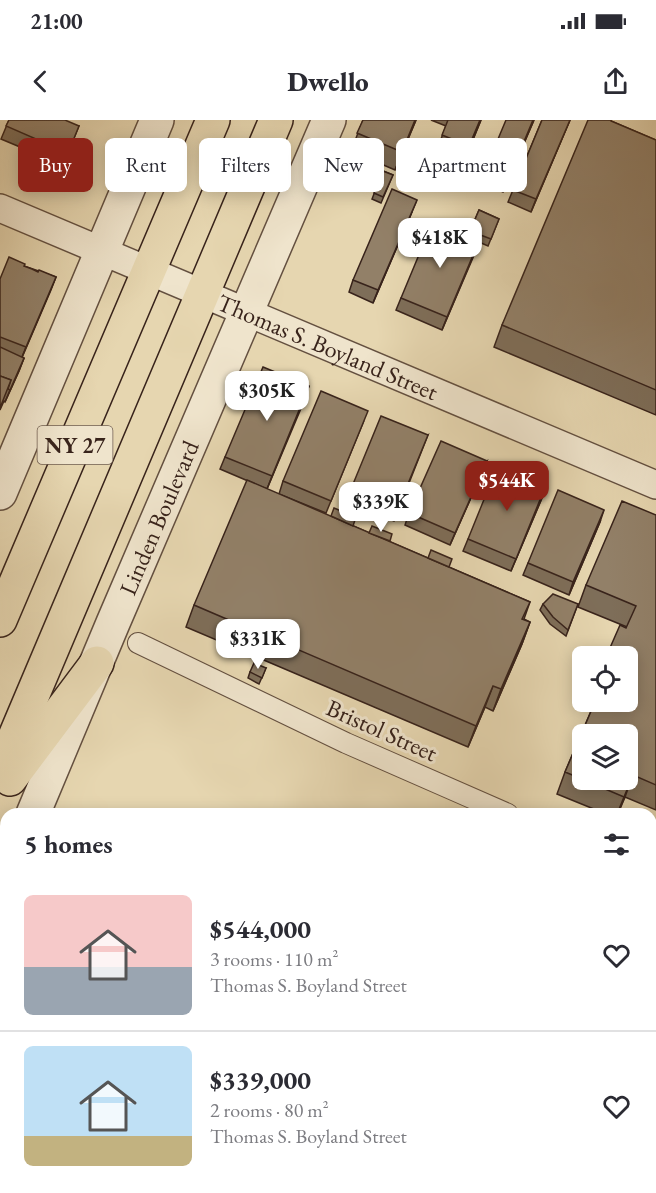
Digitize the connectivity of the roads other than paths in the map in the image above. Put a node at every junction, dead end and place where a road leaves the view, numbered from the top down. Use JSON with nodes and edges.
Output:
{"nodes":[{"id":1,"x":157,"y":120,"type":"edge"},
{"id":2,"x":213,"y":120,"type":"edge"},
{"id":3,"x":276,"y":120,"type":"edge"},
{"id":4,"x":329,"y":120,"type":"edge"},
{"id":5,"x":0,"y":208,"type":"edge"},
{"id":6,"x":102,"y":251,"type":"junction"},
{"id":7,"x":149,"y":270,"type":"junction"},
{"id":8,"x":203,"y":293,"type":"junction"},
{"id":9,"x":246,"y":312,"type":"junction"},
{"id":10,"x":656,"y":484,"type":"edge"},
{"id":11,"x":0,"y":494,"type":"edge"},
{"id":12,"x":0,"y":620,"type":"edge"},
{"id":13,"x":138,"y":643,"type":"dead end"},
{"id":14,"x":97,"y":663,"type":"junction"},
{"id":15,"x":0,"y":772,"type":"edge"},
{"id":16,"x":0,"y":792,"type":"edge"},
{"id":17,"x":36,"y":808,"type":"edge"},
{"id":18,"x":494,"y":808,"type":"edge"}],
"edges":[{"from":1,"to":6,"type":"street"},
{"from":2,"to":7,"type":"highway","number":"NY 27"},
{"from":3,"to":8,"type":"highway","name":"Linden Boulevard","number":"NY 27"},
{"from":4,"to":9,"type":"street","name":"Linden Boulevard"},
{"from":5,"to":6,"type":"street","name":"Thomas S. Boyland Street"},
{"from":6,"to":7,"type":"street","name":"Thomas S. Boyland Street"},
{"from":6,"to":11,"type":"street"},
{"from":7,"to":8,"type":"street","name":"Thomas S. Boyland Street"},
{"from":7,"to":12,"type":"highway","number":"NY 27"},
{"from":8,"to":9,"type":"street","name":"Thomas S. Boyland Street"},
{"from":8,"to":15,"type":"highway","name":"Linden Boulevard","number":"NY 27"},
{"from":9,"to":10,"type":"street","name":"Thomas S. Boyland Street"},
{"from":9,"to":14,"type":"street","name":"Linden Boulevard"},
{"from":13,"to":18,"type":"street","name":"Bristol Street"},
{"from":14,"to":16,"type":"highway"},
{"from":14,"to":17,"type":"street","name":"Linden Boulevard"}]}
